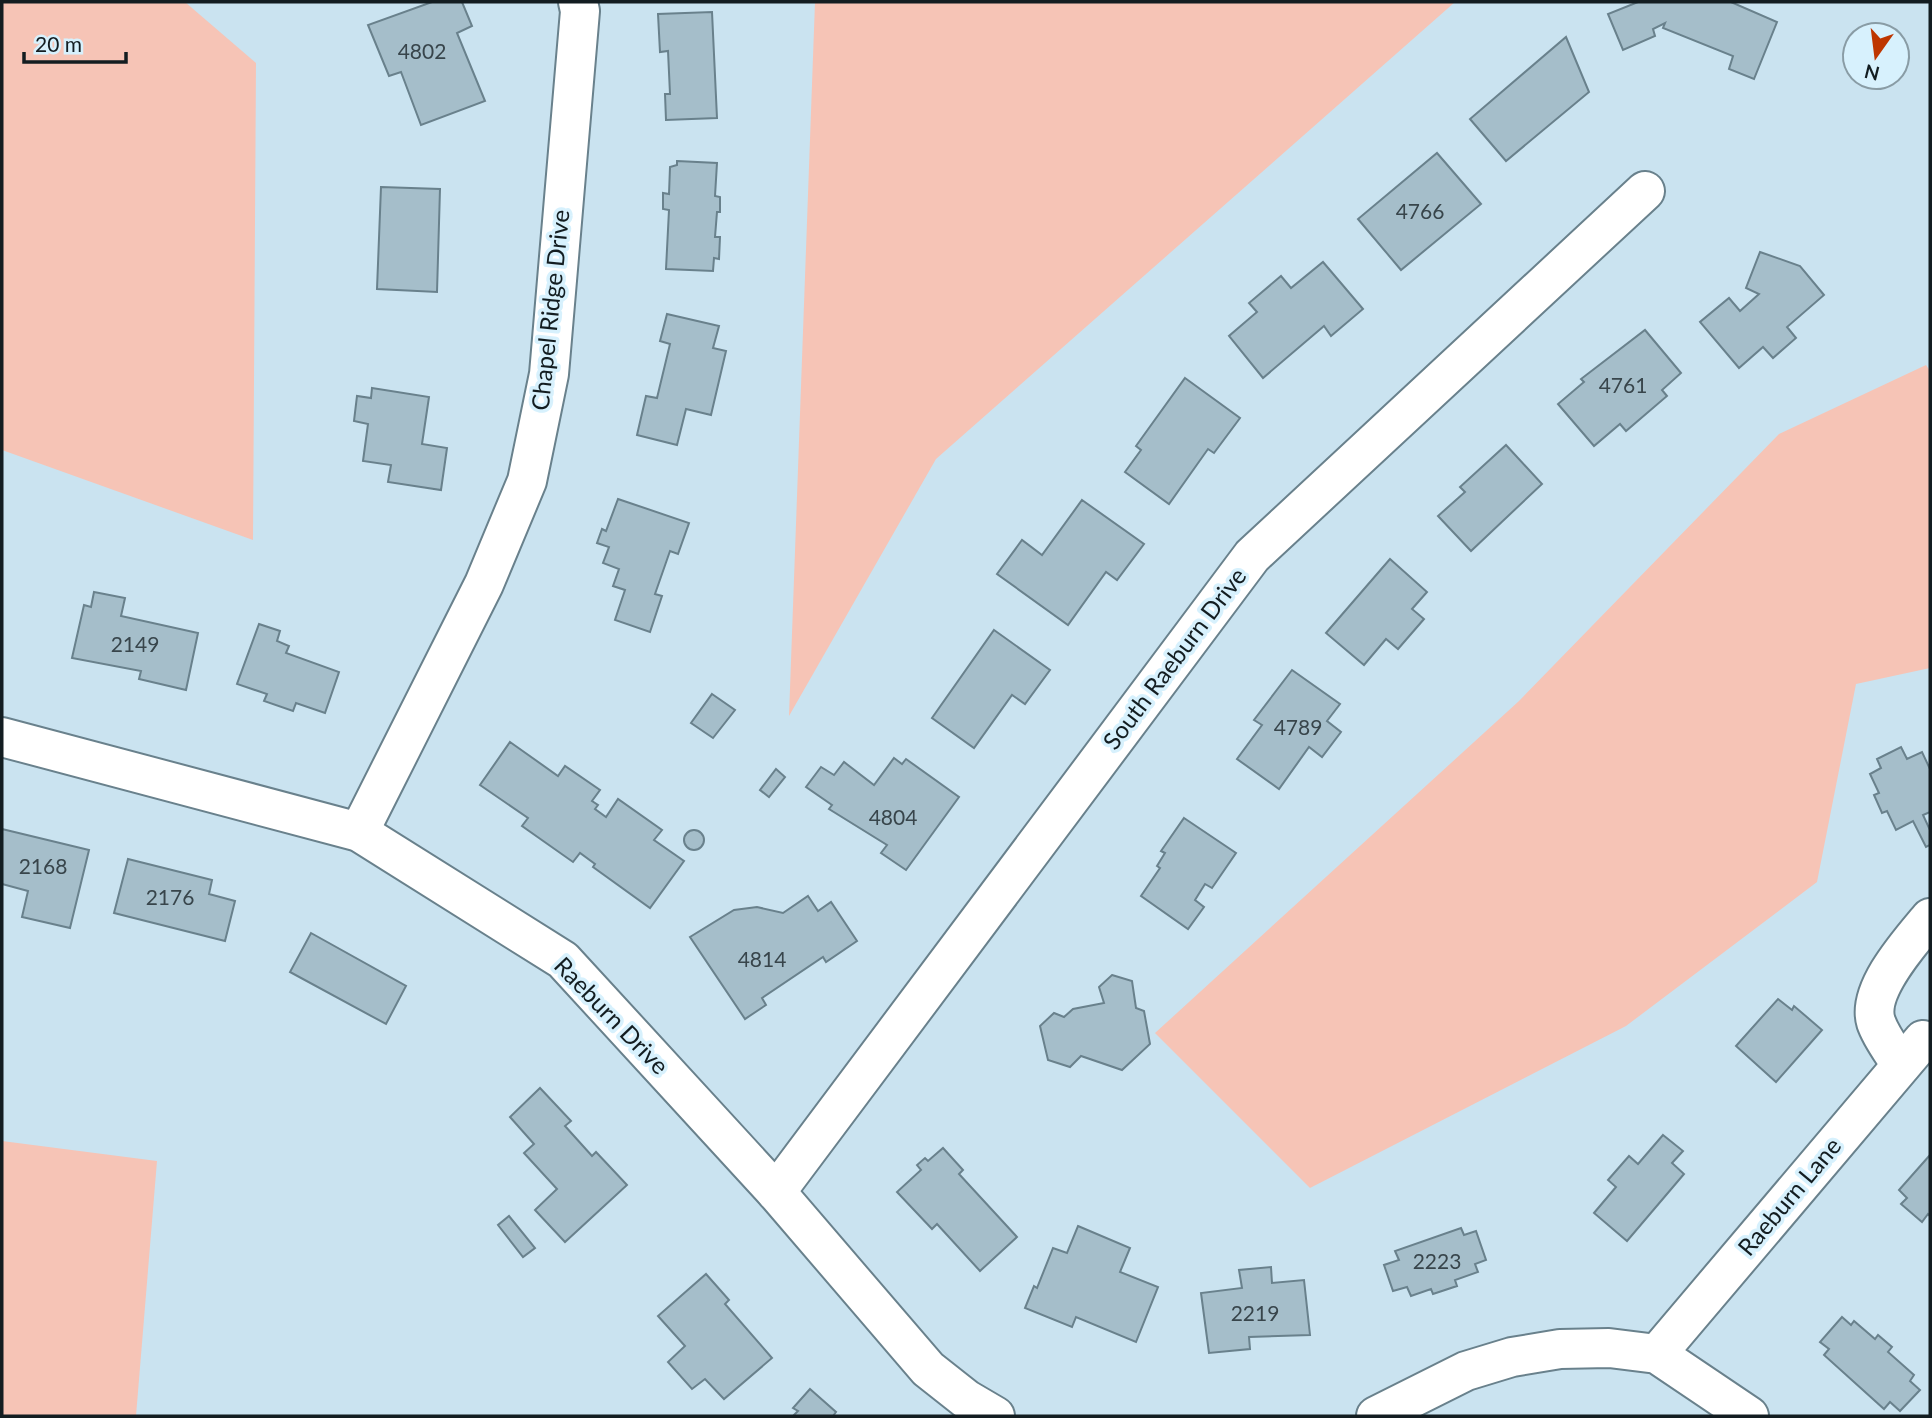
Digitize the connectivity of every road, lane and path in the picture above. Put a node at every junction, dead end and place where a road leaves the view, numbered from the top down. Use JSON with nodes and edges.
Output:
{"nodes":[{"id":1,"x":578,"y":2,"type":"edge"},
{"id":2,"x":1645,"y":191,"type":"dead end"},
{"id":3,"x":2,"y":737,"type":"edge"},
{"id":4,"x":359,"y":832,"type":"junction"},
{"id":5,"x":1930,"y":918,"type":"edge"},
{"id":6,"x":776,"y":1192,"type":"junction"},
{"id":7,"x":1657,"y":1354,"type":"junction"},
{"id":8,"x":995,"y":1416,"type":"edge"},
{"id":9,"x":1376,"y":1416,"type":"edge"},
{"id":10,"x":1749,"y":1416,"type":"edge"}],
"edges":[{"from":1,"to":4,"type":"street","name":"Chapel Ridge Drive"},
{"from":2,"to":6,"type":"street","name":"South Raeburn Drive"},
{"from":3,"to":4,"type":"street","name":"Raeburn Drive"},
{"from":4,"to":6,"type":"street","name":"Raeburn Drive"},
{"from":5,"to":7,"type":"street","name":"Raeburn Lane"},
{"from":6,"to":8,"type":"street","name":"Raeburn Drive"},
{"from":7,"to":9,"type":"street"},
{"from":7,"to":10,"type":"street"}]}
